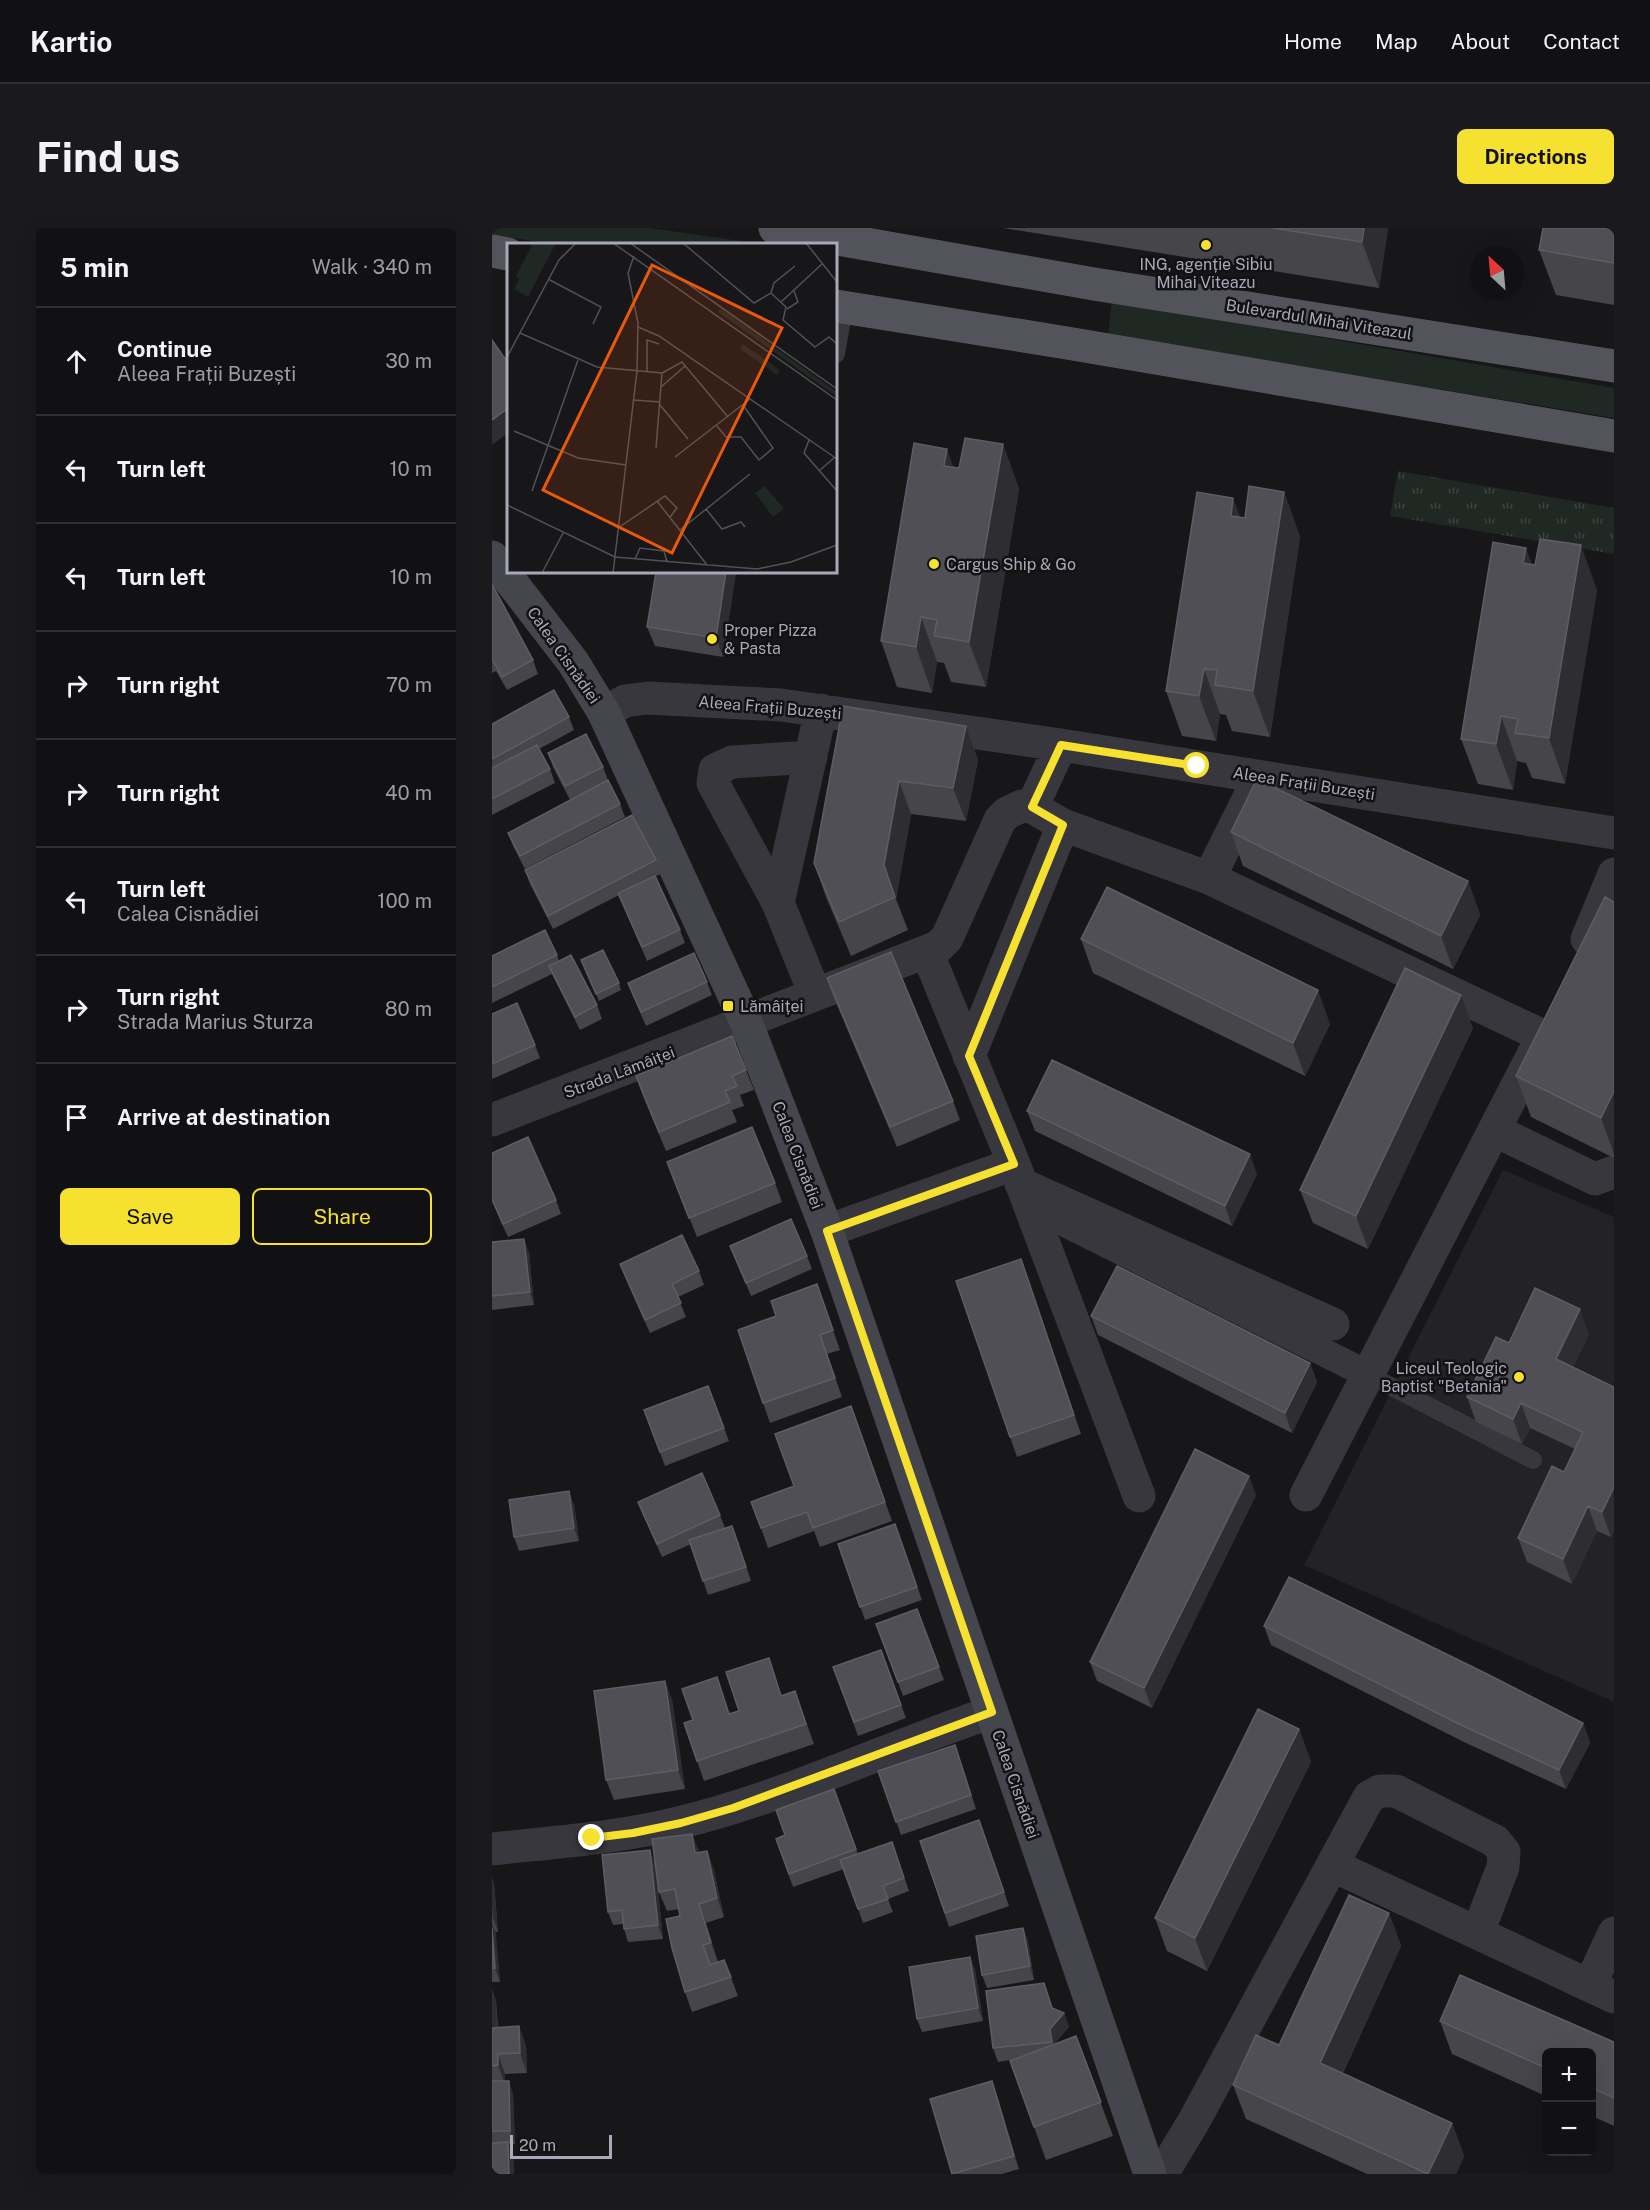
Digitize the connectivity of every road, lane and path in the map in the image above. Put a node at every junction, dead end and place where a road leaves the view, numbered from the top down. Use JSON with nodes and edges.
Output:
{"nodes":[{"id":1,"x":768,"y":228,"type":"edge"},
{"id":2,"x":775,"y":228,"type":"edge"},
{"id":3,"x":779,"y":243,"type":"edge"},
{"id":4,"x":492,"y":251,"type":"edge"},
{"id":5,"x":507,"y":254,"type":"edge"},
{"id":6,"x":840,"y":307,"type":"edge"},
{"id":7,"x":837,"y":342,"type":"edge"},
{"id":8,"x":1614,"y":366,"type":"edge"},
{"id":9,"x":1614,"y":436,"type":"edge"},
{"id":10,"x":492,"y":557,"type":"edge"},
{"id":11,"x":821,"y":710,"type":"junction"},
{"id":12,"x":604,"y":712,"type":"junction"},
{"id":13,"x":1061,"y":745,"type":"junction"},
{"id":14,"x":812,"y":757,"type":"junction"},
{"id":15,"x":1260,"y":776,"type":"junction"},
{"id":16,"x":1032,"y":807,"type":"junction"},
{"id":17,"x":1063,"y":825,"type":"junction"},
{"id":18,"x":1614,"y":832,"type":"edge"},
{"id":19,"x":1209,"y":878,"type":"junction"},
{"id":20,"x":1610,"y":895,"type":"edge"},
{"id":21,"x":778,"y":903,"type":"junction"},
{"id":22,"x":927,"y":952,"type":"junction"},
{"id":23,"x":1576,"y":965,"type":"edge"},
{"id":24,"x":815,"y":994,"type":"junction"},
{"id":25,"x":1557,"y":1006,"type":"edge"},
{"id":26,"x":746,"y":1022,"type":"junction"},
{"id":27,"x":1543,"y":1036,"type":"junction"},
{"id":28,"x":969,"y":1056,"type":"junction"},
{"id":29,"x":492,"y":1120,"type":"edge"},
{"id":30,"x":1496,"y":1131,"type":"junction"},
{"id":31,"x":1604,"y":1176,"type":"edge"},
{"id":32,"x":1021,"y":1185,"type":"junction"},
{"id":33,"x":827,"y":1231,"type":"junction"},
{"id":34,"x":1333,"y":1324,"type":"dead end"},
{"id":35,"x":1369,"y":1376,"type":"junction"},
{"id":36,"x":1533,"y":1460,"type":"dead end"},
{"id":37,"x":1306,"y":1495,"type":"dead end"},
{"id":38,"x":1139,"y":1496,"type":"dead end"},
{"id":39,"x":992,"y":1712,"type":"junction"},
{"id":40,"x":492,"y":1849,"type":"edge"},
{"id":41,"x":1334,"y":1866,"type":"junction"},
{"id":42,"x":1478,"y":1932,"type":"junction"},
{"id":43,"x":1614,"y":1933,"type":"edge"},
{"id":44,"x":1602,"y":1991,"type":"edge"},
{"id":45,"x":1150,"y":2174,"type":"edge"},
{"id":46,"x":1162,"y":2174,"type":"edge"}],
"edges":[{"from":1,"to":3,"type":"main road"},
{"from":2,"to":8,"type":"main road","name":"Bulevardul Mihai Viteazul"},
{"from":4,"to":5,"type":"main road"},
{"from":6,"to":7,"type":"lane"},
{"from":6,"to":9,"type":"main road"},
{"from":10,"to":12,"type":"main road","name":"Calea Cisnădiei"},
{"from":11,"to":12,"type":"street","name":"Aleea Frații Buzești"},
{"from":11,"to":13,"type":"street","name":"Aleea Frații Buzești"},
{"from":11,"to":14,"type":"street"},
{"from":12,"to":26,"type":"main road","name":"Calea Cisnădiei"},
{"from":13,"to":15,"type":"street","name":"Aleea Frații Buzești"},
{"from":13,"to":16,"type":"street"},
{"from":14,"to":21,"type":"street"},
{"from":14,"to":21,"type":"street"},
{"from":15,"to":18,"type":"street","name":"Aleea Frații Buzești"},
{"from":15,"to":19,"type":"street"},
{"from":16,"to":17,"type":"street"},
{"from":16,"to":22,"type":"street"},
{"from":17,"to":19,"type":"street"},
{"from":17,"to":28,"type":"street"},
{"from":19,"to":27,"type":"street"},
{"from":20,"to":23,"type":"street"},
{"from":21,"to":24,"type":"street"},
{"from":22,"to":24,"type":"street"},
{"from":22,"to":28,"type":"street"},
{"from":24,"to":26,"type":"street"},
{"from":25,"to":27,"type":"street"},
{"from":26,"to":29,"type":"street","name":"Strada Lămâiței"},
{"from":26,"to":33,"type":"main road","name":"Calea Cisnădiei"},
{"from":27,"to":30,"type":"street"},
{"from":28,"to":32,"type":"street"},
{"from":30,"to":31,"type":"street"},
{"from":30,"to":35,"type":"street"},
{"from":32,"to":33,"type":"street"},
{"from":32,"to":34,"type":"street"},
{"from":32,"to":35,"type":"street"},
{"from":32,"to":38,"type":"street"},
{"from":33,"to":39,"type":"main road","name":"Calea Cisnădiei"},
{"from":35,"to":36,"type":"lane"},
{"from":35,"to":37,"type":"street"},
{"from":39,"to":40,"type":"street"},
{"from":39,"to":45,"type":"main road","name":"Calea Cisnădiei"},
{"from":41,"to":42,"type":"street"},
{"from":41,"to":42,"type":"street"},
{"from":41,"to":46,"type":"street"},
{"from":42,"to":44,"type":"street"},
{"from":43,"to":44,"type":"street"}]}
